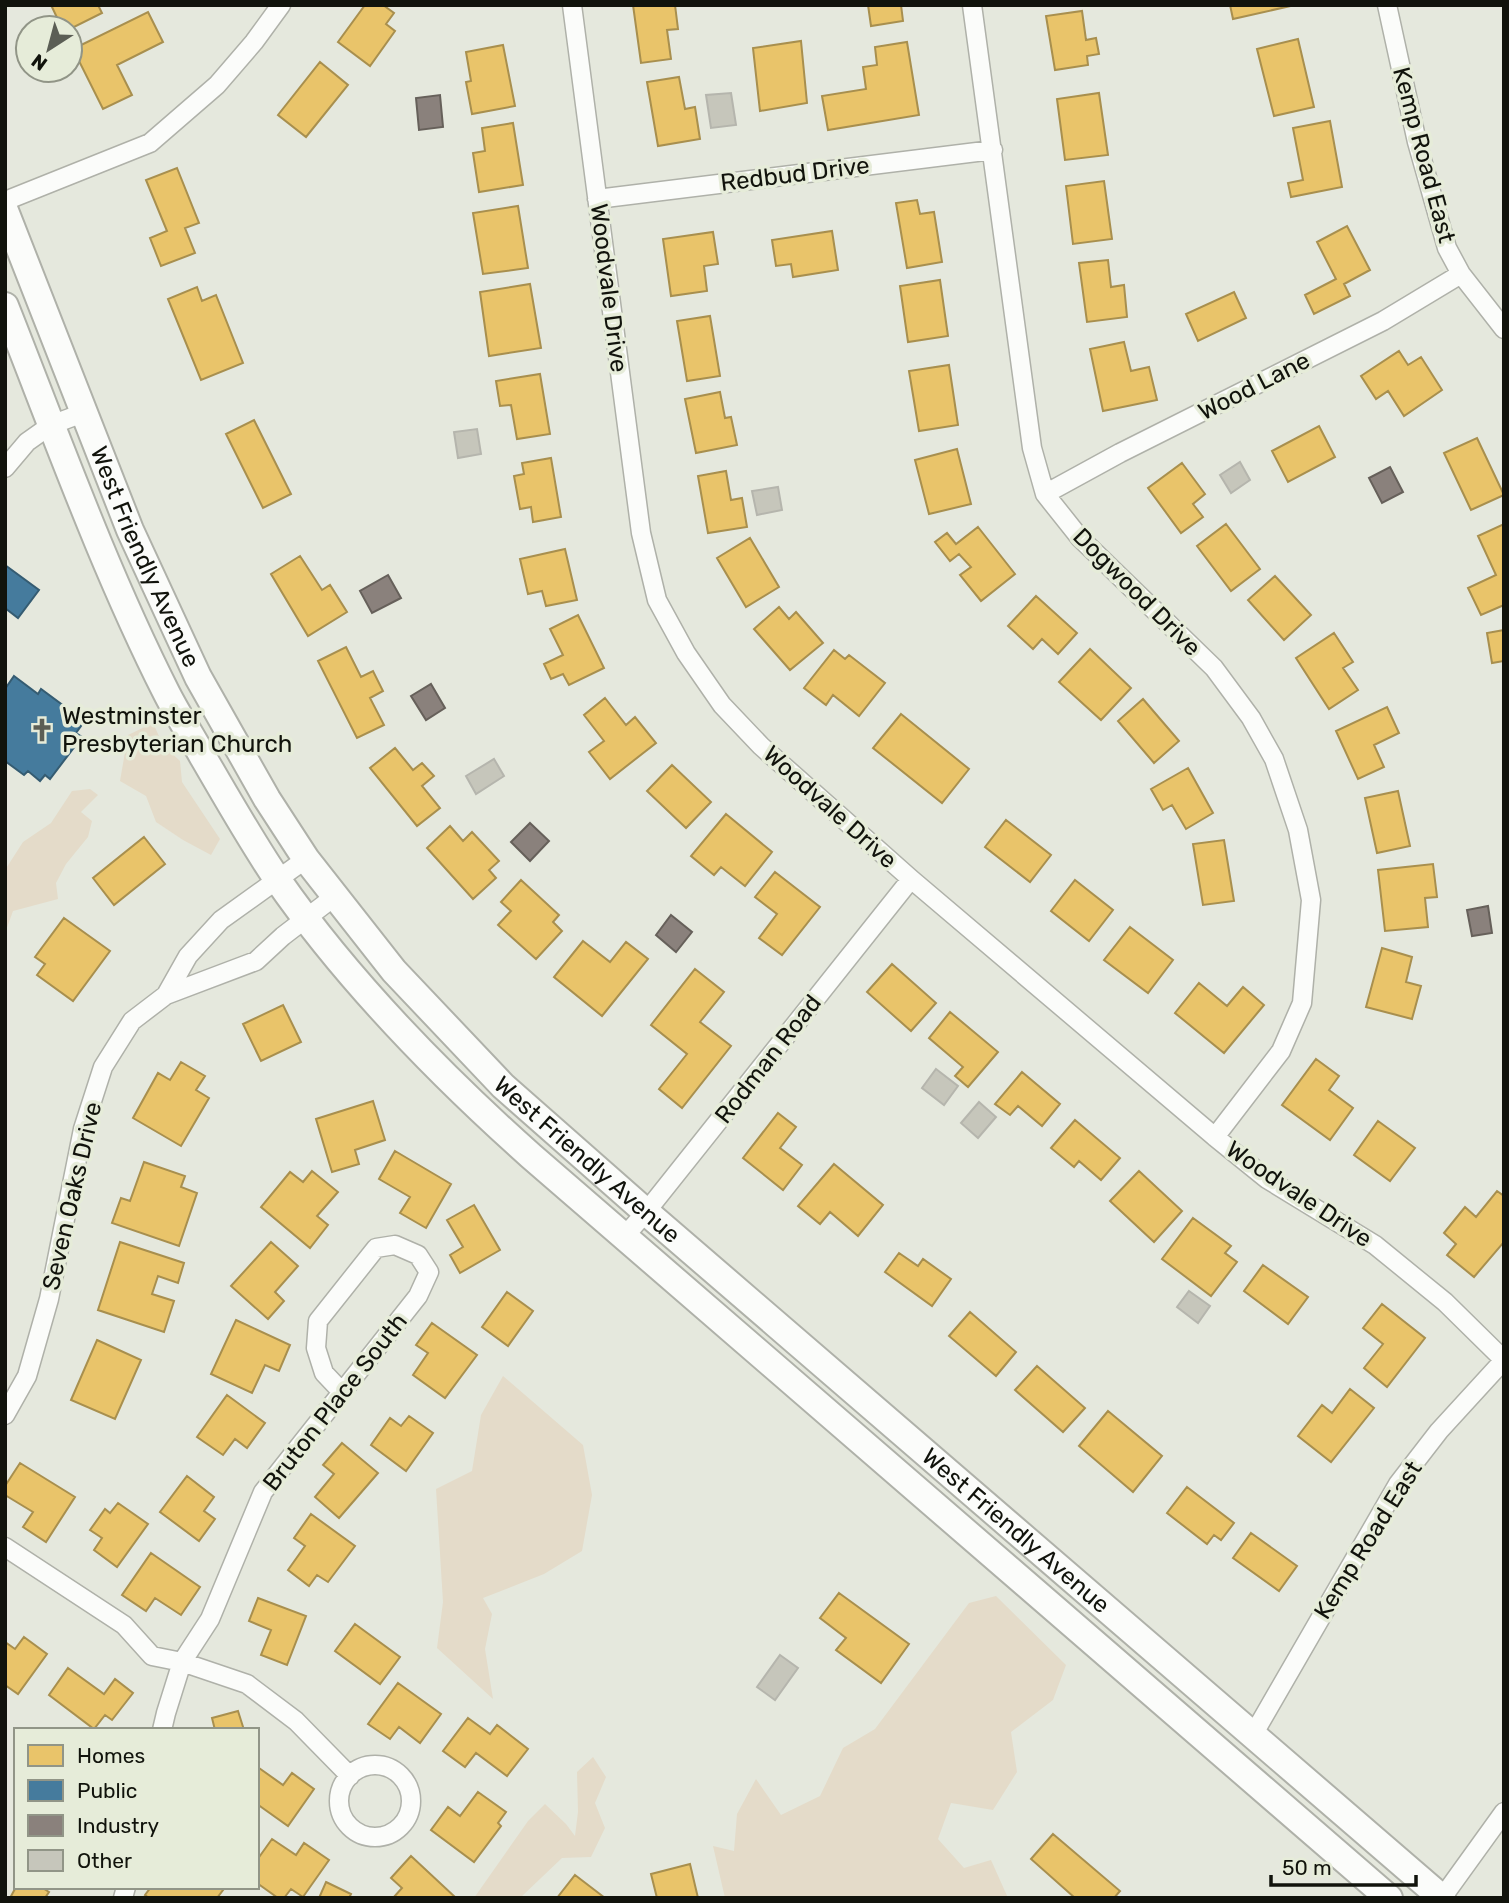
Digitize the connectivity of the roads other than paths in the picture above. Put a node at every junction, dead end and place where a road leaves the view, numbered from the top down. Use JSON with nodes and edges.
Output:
{"nodes":[{"id":1,"x":281,"y":5,"type":"edge"},
{"id":2,"x":572,"y":5,"type":"edge"},
{"id":3,"x":972,"y":5,"type":"edge"},
{"id":4,"x":1387,"y":5,"type":"edge"},
{"id":5,"x":993,"y":150,"type":"junction"},
{"id":6,"x":597,"y":199,"type":"junction"},
{"id":7,"x":5,"y":201,"type":"edge"},
{"id":8,"x":5,"y":211,"type":"edge"},
{"id":9,"x":1461,"y":274,"type":"junction"},
{"id":10,"x":5,"y":306,"type":"edge"},
{"id":11,"x":1504,"y":330,"type":"edge"},
{"id":12,"x":83,"y":412,"type":"junction"},
{"id":13,"x":51,"y":425,"type":"junction"},
{"id":14,"x":5,"y":468,"type":"edge"},
{"id":15,"x":1045,"y":494,"type":"junction"},
{"id":16,"x":306,"y":859,"type":"junction"},
{"id":17,"x":278,"y":879,"type":"junction"},
{"id":18,"x":911,"y":879,"type":"junction"},
{"id":19,"x":334,"y":897,"type":"junction"},
{"id":20,"x":307,"y":918,"type":"junction"},
{"id":21,"x":166,"y":995,"type":"junction"},
{"id":22,"x":1214,"y":1137,"type":"junction"},
{"id":23,"x":646,"y":1212,"type":"junction"},
{"id":24,"x":623,"y":1238,"type":"junction"},
{"id":25,"x":1504,"y":1360,"type":"edge"},
{"id":26,"x":342,"y":1392,"type":"junction"},
{"id":27,"x":5,"y":1415,"type":"edge"},
{"id":28,"x":5,"y":1547,"type":"edge"},
{"id":29,"x":182,"y":1662,"type":"junction"},
{"id":30,"x":162,"y":1728,"type":"edge"},
{"id":31,"x":1253,"y":1734,"type":"junction"},
{"id":32,"x":350,"y":1776,"type":"junction"},
{"id":33,"x":1504,"y":1812,"type":"edge"},
{"id":34,"x":1389,"y":1898,"type":"edge"},
{"id":35,"x":1442,"y":1898,"type":"edge"}],
"edges":[{"from":1,"to":7,"type":"street"},
{"from":2,"to":6,"type":"street","name":"Woodvale Drive"},
{"from":3,"to":5,"type":"street","name":"Dogwood Drive"},
{"from":4,"to":9,"type":"street","name":"Kemp Road East"},
{"from":5,"to":6,"type":"street","name":"Redbud Drive"},
{"from":5,"to":15,"type":"street","name":"Dogwood Drive"},
{"from":6,"to":18,"type":"street","name":"Woodvale Drive"},
{"from":8,"to":12,"type":"main road","name":"West Friendly Avenue"},
{"from":9,"to":11,"type":"street","name":"Kemp Road East"},
{"from":9,"to":15,"type":"street","name":"Wood Lane"},
{"from":10,"to":13,"type":"main road","name":"West Friendly Avenue"},
{"from":12,"to":13,"type":"street"},
{"from":12,"to":16,"type":"main road","name":"West Friendly Avenue"},
{"from":13,"to":14,"type":"street"},
{"from":13,"to":17,"type":"main road","name":"West Friendly Avenue"},
{"from":15,"to":22,"type":"street","name":"Dogwood Drive"},
{"from":16,"to":17,"type":"street","name":"Seven Oaks Drive"},
{"from":16,"to":19,"type":"main road","name":"West Friendly Avenue"},
{"from":17,"to":20,"type":"main road","name":"West Friendly Avenue"},
{"from":17,"to":21,"type":"street","name":"Seven Oaks Drive"},
{"from":18,"to":22,"type":"street","name":"Woodvale Drive"},
{"from":18,"to":23,"type":"street","name":"Rodman Road"},
{"from":19,"to":20,"type":"street","name":"Seven Oaks Drive"},
{"from":19,"to":23,"type":"main road","name":"West Friendly Avenue"},
{"from":20,"to":21,"type":"street","name":"Seven Oaks Drive"},
{"from":20,"to":24,"type":"main road","name":"West Friendly Avenue"},
{"from":21,"to":27,"type":"street","name":"Seven Oaks Drive"},
{"from":22,"to":25,"type":"street","name":"Woodvale Drive"},
{"from":23,"to":24,"type":"street","name":"Rodman Road"},
{"from":23,"to":31,"type":"main road","name":"West Friendly Avenue"},
{"from":24,"to":34,"type":"main road","name":"West Friendly Avenue"},
{"from":25,"to":31,"type":"street","name":"Kemp Road East"},
{"from":26,"to":26,"type":"street","name":"Bruton Place South"},
{"from":26,"to":29,"type":"street","name":"Bruton Place South"},
{"from":28,"to":29,"type":"street"},
{"from":29,"to":30,"type":"street","name":"Bruton Place South"},
{"from":29,"to":32,"type":"street"},
{"from":31,"to":35,"type":"main road","name":"West Friendly Avenue"},
{"from":32,"to":32,"type":"street"},
{"from":33,"to":35,"type":"street"}]}
